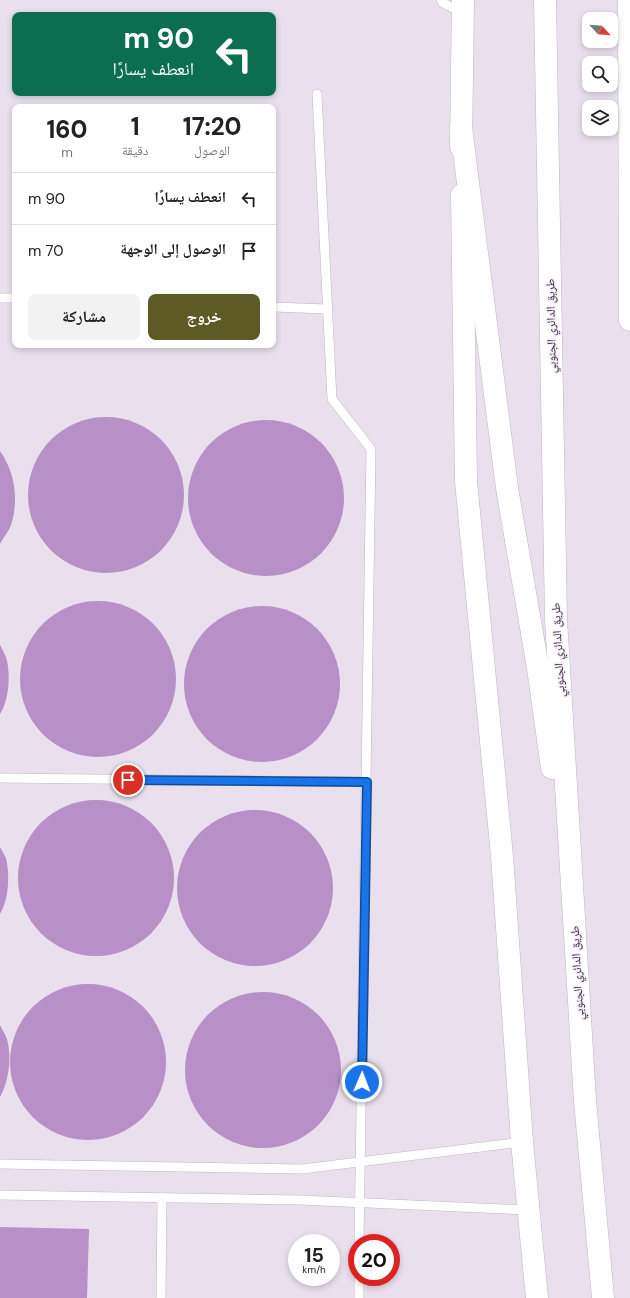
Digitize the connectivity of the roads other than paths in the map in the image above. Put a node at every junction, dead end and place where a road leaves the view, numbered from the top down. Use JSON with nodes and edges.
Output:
{"nodes":[{"id":1,"x":441,"y":0,"type":"edge"},
{"id":2,"x":545,"y":0,"type":"edge"},
{"id":3,"x":629,"y":0,"type":"edge"},
{"id":4,"x":463,"y":6,"type":"edge"},
{"id":5,"x":316,"y":94,"type":"dead end"},
{"id":6,"x":461,"y":128,"type":"junction"},
{"id":7,"x":0,"y":298,"type":"edge"},
{"id":8,"x":12,"y":298,"type":"edge"},
{"id":9,"x":276,"y":307,"type":"edge"},
{"id":10,"x":327,"y":309,"type":"junction"},
{"id":11,"x":630,"y":320,"type":"edge"},
{"id":12,"x":0,"y":778,"type":"edge"},
{"id":13,"x":367,"y":782,"type":"junction"},
{"id":14,"x":576,"y":958,"type":"junction"},
{"id":15,"x":522,"y":1142,"type":"junction"},
{"id":16,"x":361,"y":1160,"type":"junction"},
{"id":17,"x":0,"y":1164,"type":"edge"},
{"id":18,"x":0,"y":1195,"type":"edge"},
{"id":19,"x":162,"y":1198,"type":"junction"},
{"id":20,"x":360,"y":1203,"type":"junction"},
{"id":21,"x":528,"y":1210,"type":"junction"},
{"id":22,"x":359,"y":1234,"type":"edge"},
{"id":23,"x":359,"y":1286,"type":"edge"},
{"id":24,"x":161,"y":1298,"type":"edge"},
{"id":25,"x":358,"y":1298,"type":"edge"},
{"id":26,"x":537,"y":1298,"type":"edge"},
{"id":27,"x":603,"y":1298,"type":"edge"}],
"edges":[{"from":1,"to":4,"type":"lane"},
{"from":2,"to":14,"type":"main road","name":"طريق الدائري الجنوبي"},
{"from":3,"to":11,"type":"main road"},
{"from":4,"to":6,"type":"main road"},
{"from":5,"to":10,"type":"lane"},
{"from":6,"to":14,"type":"main road"},
{"from":6,"to":15,"type":"main road"},
{"from":7,"to":8,"type":"lane"},
{"from":9,"to":10,"type":"lane"},
{"from":10,"to":13,"type":"lane"},
{"from":12,"to":13,"type":"lane"},
{"from":13,"to":16,"type":"lane"},
{"from":14,"to":27,"type":"main road","name":"طريق الدائري الجنوبي"},
{"from":15,"to":16,"type":"lane"},
{"from":15,"to":21,"type":"main road"},
{"from":16,"to":17,"type":"lane"},
{"from":16,"to":20,"type":"lane"},
{"from":18,"to":19,"type":"lane"},
{"from":19,"to":20,"type":"lane"},
{"from":19,"to":24,"type":"lane"},
{"from":20,"to":21,"type":"lane"},
{"from":20,"to":22,"type":"lane"},
{"from":21,"to":26,"type":"main road"},
{"from":23,"to":25,"type":"lane"}]}
